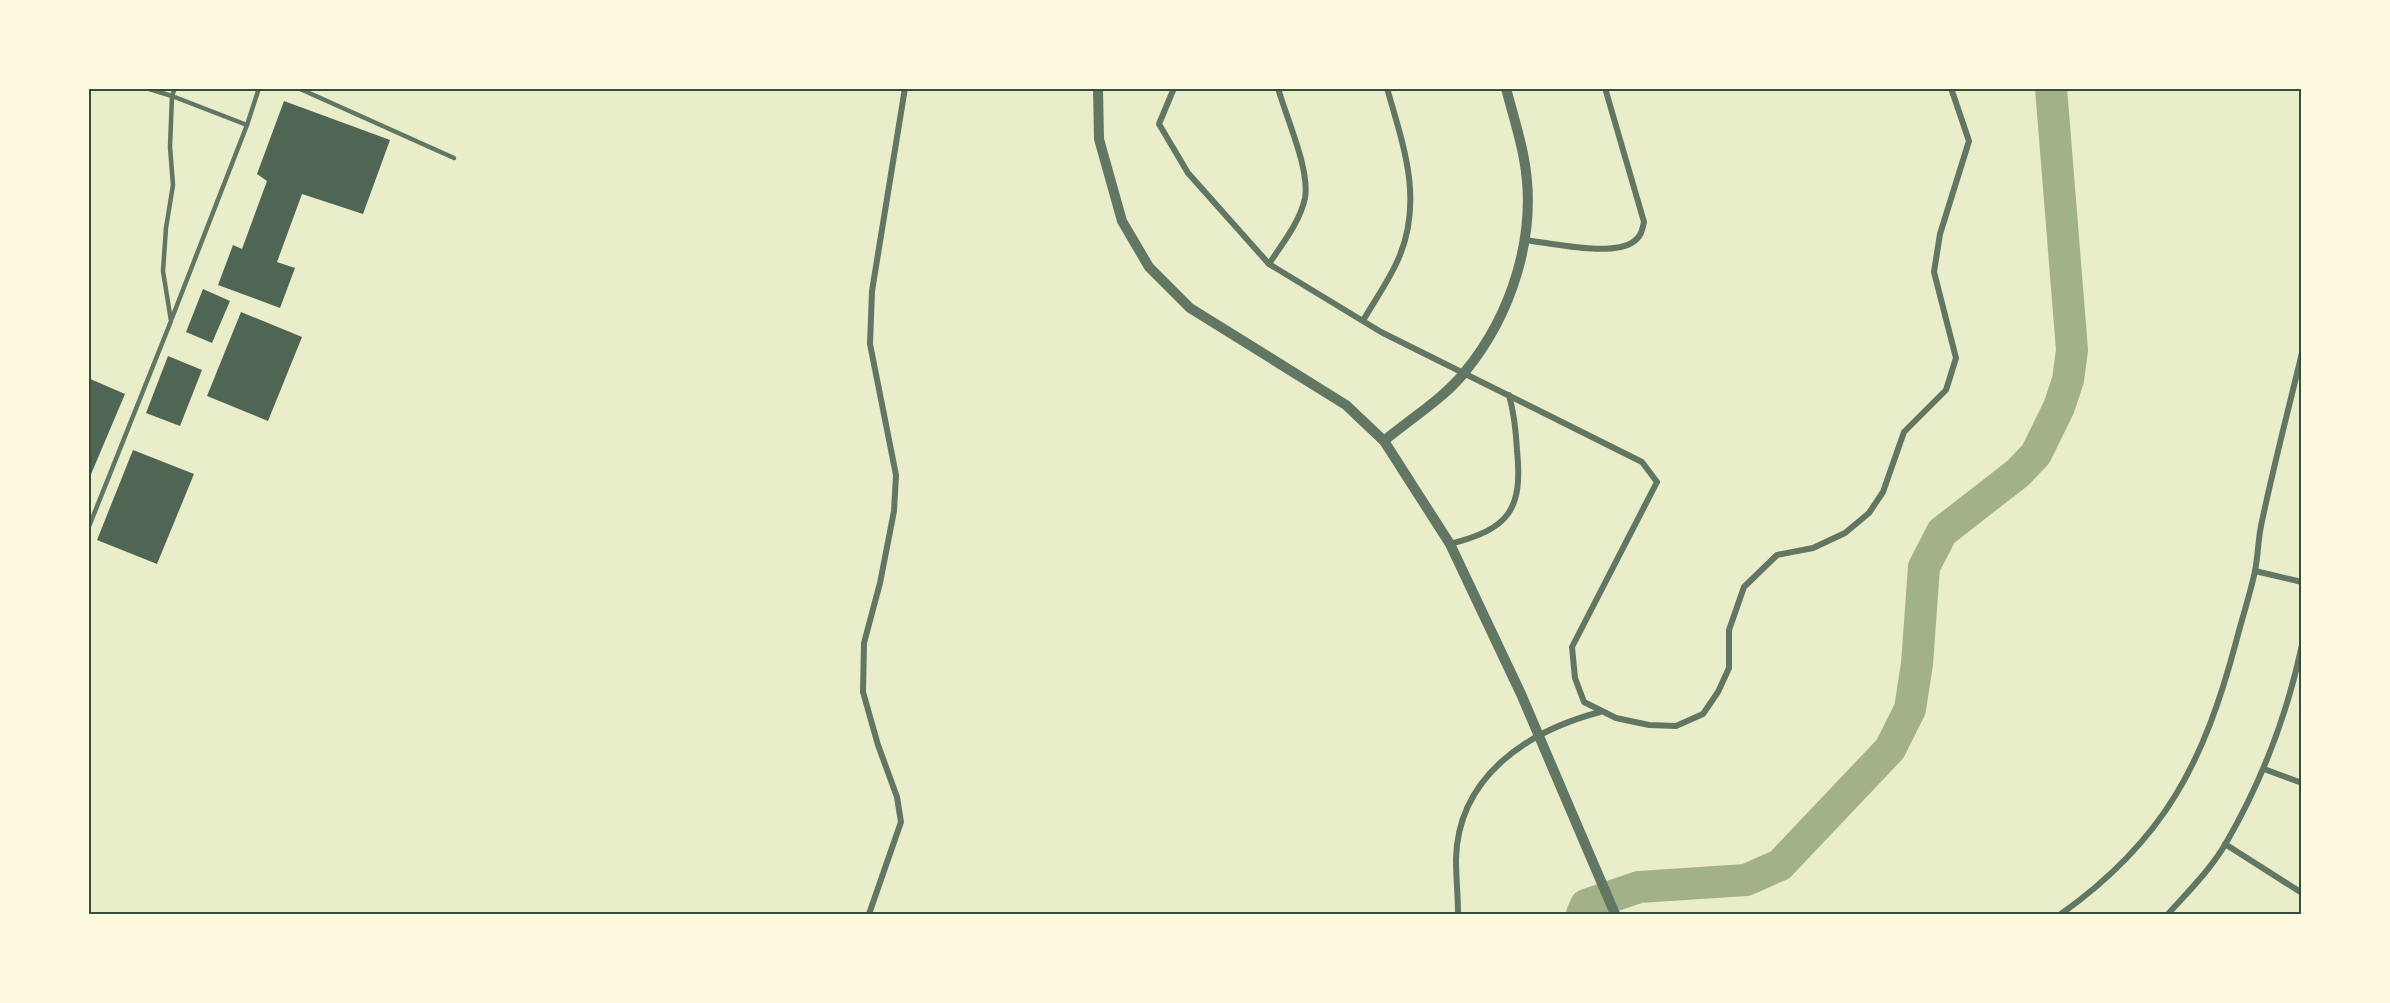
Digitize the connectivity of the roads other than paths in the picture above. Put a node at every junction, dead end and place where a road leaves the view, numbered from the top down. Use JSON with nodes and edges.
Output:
{"nodes":[{"id":1,"x":146,"y":88,"type":"edge"},
{"id":2,"x":175,"y":88,"type":"edge"},
{"id":3,"x":259,"y":88,"type":"edge"},
{"id":4,"x":298,"y":88,"type":"edge"},
{"id":5,"x":905,"y":88,"type":"edge"},
{"id":6,"x":1098,"y":88,"type":"edge"},
{"id":7,"x":1174,"y":88,"type":"edge"},
{"id":8,"x":1278,"y":88,"type":"edge"},
{"id":9,"x":1387,"y":88,"type":"edge"},
{"id":10,"x":1506,"y":88,"type":"edge"},
{"id":11,"x":1605,"y":88,"type":"edge"},
{"id":12,"x":1951,"y":88,"type":"edge"},
{"id":13,"x":172,"y":96,"type":"junction"},
{"id":14,"x":248,"y":125,"type":"junction"},
{"id":15,"x":454,"y":158,"type":"dead end"},
{"id":16,"x":1525,"y":240,"type":"junction"},
{"id":17,"x":1269,"y":264,"type":"junction"},
{"id":18,"x":1364,"y":319,"type":"junction"},
{"id":19,"x":171,"y":321,"type":"junction"},
{"id":20,"x":2301,"y":353,"type":"edge"},
{"id":21,"x":1465,"y":372,"type":"junction"},
{"id":22,"x":1509,"y":395,"type":"junction"},
{"id":23,"x":1384,"y":441,"type":"junction"},
{"id":24,"x":88,"y":530,"type":"edge"},
{"id":25,"x":1450,"y":544,"type":"junction"},
{"id":26,"x":2255,"y":571,"type":"junction"},
{"id":27,"x":2301,"y":582,"type":"edge"},
{"id":28,"x":2301,"y":645,"type":"edge"},
{"id":29,"x":2298,"y":680,"type":"edge"},
{"id":30,"x":1600,"y":712,"type":"junction"},
{"id":31,"x":2264,"y":769,"type":"junction"},
{"id":32,"x":2301,"y":783,"type":"edge"},
{"id":33,"x":2226,"y":844,"type":"junction"},
{"id":34,"x":2301,"y":892,"type":"edge"},
{"id":35,"x":869,"y":915,"type":"edge"},
{"id":36,"x":1458,"y":915,"type":"edge"},
{"id":37,"x":1615,"y":915,"type":"edge"},
{"id":38,"x":2061,"y":915,"type":"edge"},
{"id":39,"x":2168,"y":915,"type":"edge"}],
"edges":[{"from":1,"to":13,"type":"lane"},
{"from":2,"to":13,"type":"lane"},
{"from":3,"to":14,"type":"lane"},
{"from":4,"to":15,"type":"lane"},
{"from":5,"to":35,"type":"street"},
{"from":6,"to":23,"type":"street"},
{"from":7,"to":17,"type":"street"},
{"from":8,"to":17,"type":"street"},
{"from":9,"to":18,"type":"street"},
{"from":10,"to":16,"type":"street"},
{"from":11,"to":16,"type":"street"},
{"from":12,"to":30,"type":"street"},
{"from":13,"to":14,"type":"lane"},
{"from":13,"to":19,"type":"lane"},
{"from":14,"to":19,"type":"lane"},
{"from":16,"to":21,"type":"street"},
{"from":17,"to":18,"type":"street"},
{"from":18,"to":21,"type":"street"},
{"from":19,"to":24,"type":"lane"},
{"from":20,"to":26,"type":"street"},
{"from":21,"to":22,"type":"street"},
{"from":21,"to":23,"type":"street"},
{"from":22,"to":25,"type":"street"},
{"from":22,"to":30,"type":"street"},
{"from":23,"to":25,"type":"street"},
{"from":25,"to":37,"type":"street"},
{"from":26,"to":27,"type":"street"},
{"from":26,"to":38,"type":"street"},
{"from":28,"to":29,"type":"street"},
{"from":29,"to":31,"type":"street"},
{"from":30,"to":36,"type":"street"},
{"from":31,"to":32,"type":"street"},
{"from":31,"to":33,"type":"street"},
{"from":33,"to":34,"type":"street"},
{"from":33,"to":39,"type":"street"}]}
